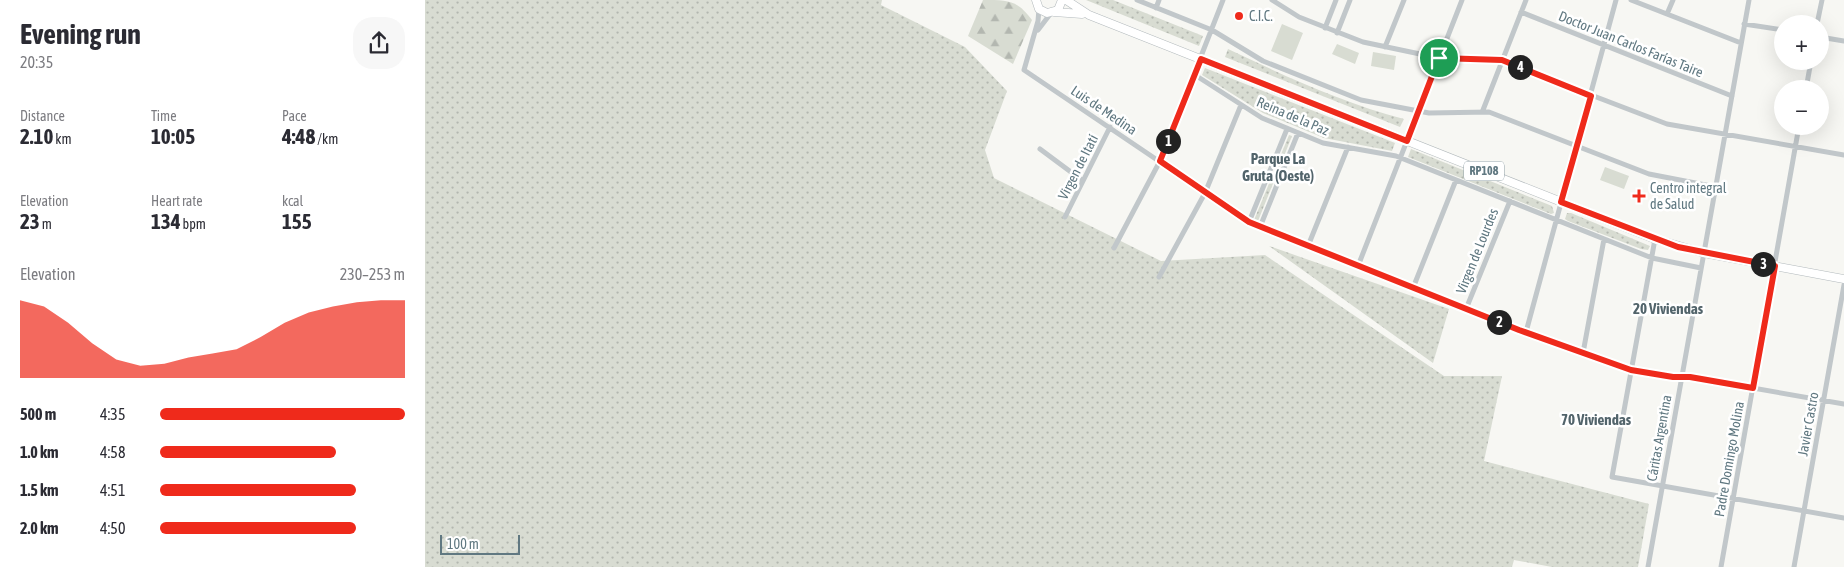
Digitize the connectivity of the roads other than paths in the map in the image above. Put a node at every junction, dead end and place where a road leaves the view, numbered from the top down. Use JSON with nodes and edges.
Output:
{"nodes":[{"id":1,"x":1031,"y":0,"type":"edge"},
{"id":2,"x":1064,"y":0,"type":"edge"},
{"id":3,"x":1137,"y":0,"type":"edge"},
{"id":4,"x":1159,"y":0,"type":"edge"},
{"id":5,"x":1223,"y":0,"type":"edge"},
{"id":6,"x":1272,"y":0,"type":"edge"},
{"id":7,"x":1336,"y":0,"type":"edge"},
{"id":8,"x":1350,"y":0,"type":"edge"},
{"id":9,"x":1404,"y":0,"type":"edge"},
{"id":10,"x":1462,"y":0,"type":"edge"},
{"id":11,"x":1526,"y":0,"type":"edge"},
{"id":12,"x":1616,"y":0,"type":"edge"},
{"id":13,"x":1631,"y":0,"type":"edge"},
{"id":14,"x":1673,"y":0,"type":"edge"},
{"id":15,"x":1749,"y":0,"type":"edge"},
{"id":16,"x":1822,"y":0,"type":"edge"},
{"id":17,"x":1280,"y":2,"type":"edge"},
{"id":18,"x":1037,"y":5,"type":"edge"},
{"id":19,"x":1156,"y":8,"type":"junction"},
{"id":20,"x":1521,"y":12,"type":"junction"},
{"id":21,"x":1053,"y":13,"type":"junction"},
{"id":22,"x":1667,"y":14,"type":"junction"},
{"id":23,"x":1089,"y":15,"type":"junction"},
{"id":24,"x":1819,"y":15,"type":"edge"},
{"id":25,"x":1745,"y":24,"type":"junction"},
{"id":26,"x":1325,"y":28,"type":"junction"},
{"id":27,"x":1774,"y":29,"type":"edge"},
{"id":28,"x":1211,"y":30,"type":"junction"},
{"id":29,"x":1337,"y":33,"type":"junction"},
{"id":30,"x":1829,"y":38,"type":"edge"},
{"id":31,"x":1033,"y":39,"type":"junction"},
{"id":32,"x":1844,"y":41,"type":"edge"},
{"id":33,"x":1741,"y":43,"type":"junction"},
{"id":34,"x":1604,"y":45,"type":"junction"},
{"id":35,"x":1385,"y":47,"type":"junction"},
{"id":36,"x":1439,"y":58,"type":"junction"},
{"id":37,"x":1201,"y":59,"type":"junction"},
{"id":38,"x":1502,"y":60,"type":"junction"},
{"id":39,"x":1195,"y":75,"type":"junction"},
{"id":40,"x":1591,"y":96,"type":"junction"},
{"id":41,"x":1732,"y":96,"type":"junction"},
{"id":42,"x":1241,"y":105,"type":"junction"},
{"id":43,"x":1483,"y":110,"type":"junction"},
{"id":44,"x":1418,"y":111,"type":"junction"},
{"id":45,"x":1110,"y":127,"type":"junction"},
{"id":46,"x":1287,"y":129,"type":"junction"},
{"id":47,"x":1298,"y":133,"type":"junction"},
{"id":48,"x":1725,"y":134,"type":"junction"},
{"id":49,"x":1798,"y":135,"type":"edge"},
{"id":50,"x":1407,"y":141,"type":"junction"},
{"id":51,"x":1577,"y":146,"type":"junction"},
{"id":52,"x":1348,"y":147,"type":"junction"},
{"id":53,"x":1796,"y":147,"type":"junction"},
{"id":54,"x":1040,"y":149,"type":"dead end"},
{"id":55,"x":1844,"y":155,"type":"edge"},
{"id":56,"x":1401,"y":158,"type":"junction"},
{"id":57,"x":1160,"y":161,"type":"junction"},
{"id":58,"x":1456,"y":180,"type":"junction"},
{"id":59,"x":1083,"y":181,"type":"junction"},
{"id":60,"x":1715,"y":187,"type":"junction"},
{"id":61,"x":1205,"y":193,"type":"junction"},
{"id":62,"x":1510,"y":202,"type":"junction"},
{"id":63,"x":1561,"y":202,"type":"junction"},
{"id":64,"x":1065,"y":217,"type":"dead end"},
{"id":65,"x":1557,"y":221,"type":"junction"},
{"id":66,"x":1249,"y":222,"type":"junction"},
{"id":67,"x":1260,"y":227,"type":"junction"},
{"id":68,"x":1604,"y":239,"type":"junction"},
{"id":69,"x":1655,"y":239,"type":"junction"},
{"id":70,"x":1308,"y":246,"type":"junction"},
{"id":71,"x":1114,"y":248,"type":"dead end"},
{"id":72,"x":1704,"y":253,"type":"junction"},
{"id":73,"x":1652,"y":258,"type":"junction"},
{"id":74,"x":1358,"y":266,"type":"junction"},
{"id":75,"x":1775,"y":266,"type":"junction"},
{"id":76,"x":1701,"y":268,"type":"junction"},
{"id":77,"x":1159,"y":277,"type":"dead end"},
{"id":78,"x":1844,"y":279,"type":"edge"},
{"id":79,"x":1844,"y":285,"type":"edge"},
{"id":80,"x":1413,"y":288,"type":"junction"},
{"id":81,"x":1466,"y":309,"type":"junction"},
{"id":82,"x":1526,"y":332,"type":"junction"},
{"id":83,"x":1583,"y":353,"type":"junction"},
{"id":84,"x":1631,"y":370,"type":"junction"},
{"id":85,"x":1682,"y":377,"type":"junction"},
{"id":86,"x":1753,"y":388,"type":"junction"},
{"id":87,"x":1823,"y":401,"type":"junction"},
{"id":88,"x":1844,"y":404,"type":"edge"},
{"id":89,"x":1662,"y":486,"type":"junction"},
{"id":90,"x":1733,"y":499,"type":"junction"},
{"id":91,"x":1803,"y":511,"type":"junction"},
{"id":92,"x":1844,"y":518,"type":"edge"},
{"id":93,"x":1648,"y":567,"type":"edge"},
{"id":94,"x":1721,"y":567,"type":"edge"},
{"id":95,"x":1794,"y":567,"type":"edge"}],
"edges":[{"from":1,"to":18,"type":"main road"},
{"from":2,"to":21,"type":"main road","number":"RP108"},
{"from":2,"to":23,"type":"main road","number":"RP108"},
{"from":3,"to":19,"type":"street"},
{"from":4,"to":19,"type":"street"},
{"from":5,"to":28,"type":"street"},
{"from":6,"to":17,"type":"street"},
{"from":7,"to":26,"type":"street"},
{"from":8,"to":29,"type":"street"},
{"from":9,"to":35,"type":"street"},
{"from":10,"to":36,"type":"street"},
{"from":11,"to":20,"type":"street"},
{"from":12,"to":34,"type":"street"},
{"from":13,"to":22,"type":"street"},
{"from":14,"to":22,"type":"street"},
{"from":15,"to":25,"type":"street","name":"Cáritas Argentina"},
{"from":16,"to":24,"type":"street"},
{"from":17,"to":26,"type":"street"},
{"from":18,"to":21,"type":"main road","number":"RP108"},
{"from":18,"to":31,"type":"street"},
{"from":19,"to":28,"type":"street"},
{"from":20,"to":34,"type":"street","name":"Doctor Juan Carlos Farías Taire"},
{"from":20,"to":38,"type":"street"},
{"from":21,"to":23,"type":"main road","number":"RP108"},
{"from":21,"to":31,"type":"street"},
{"from":22,"to":33,"type":"street"},
{"from":23,"to":37,"type":"main road","number":"RP108"},
{"from":25,"to":27,"type":"street"},
{"from":25,"to":33,"type":"street","name":"Cáritas Argentina"},
{"from":26,"to":29,"type":"street"},
{"from":28,"to":37,"type":"street"},
{"from":28,"to":44,"type":"street"},
{"from":29,"to":35,"type":"street"},
{"from":30,"to":32,"type":"street"},
{"from":31,"to":45,"type":"street","name":"Luis de Medina"},
{"from":33,"to":41,"type":"street","name":"Cáritas Argentina"},
{"from":34,"to":40,"type":"street"},
{"from":34,"to":41,"type":"street","name":"Doctor Juan Carlos Farías Taire"},
{"from":35,"to":36,"type":"street"},
{"from":36,"to":38,"type":"street"},
{"from":36,"to":44,"type":"street"},
{"from":37,"to":39,"type":"street"},
{"from":37,"to":50,"type":"main road","number":"RP108"},
{"from":38,"to":40,"type":"street"},
{"from":38,"to":43,"type":"street"},
{"from":39,"to":42,"type":"street","name":"Reina de la Paz"},
{"from":39,"to":57,"type":"street"},
{"from":40,"to":48,"type":"street"},
{"from":40,"to":51,"type":"street"},
{"from":41,"to":48,"type":"street","name":"Cáritas Argentina"},
{"from":42,"to":46,"type":"street","name":"Reina de la Paz"},
{"from":42,"to":61,"type":"street"},
{"from":43,"to":44,"type":"street"},
{"from":43,"to":51,"type":"street"},
{"from":44,"to":50,"type":"street"},
{"from":45,"to":57,"type":"street","name":"Luis de Medina"},
{"from":45,"to":59,"type":"street","name":"Virgen de Itatí"},
{"from":46,"to":47,"type":"street","name":"Reina de la Paz"},
{"from":46,"to":66,"type":"street"},
{"from":47,"to":52,"type":"street","name":"Reina de la Paz"},
{"from":47,"to":67,"type":"street"},
{"from":48,"to":53,"type":"street"},
{"from":48,"to":60,"type":"street","name":"Cáritas Argentina"},
{"from":49,"to":53,"type":"street","name":"Padre Domingo Molina"},
{"from":50,"to":56,"type":"street"},
{"from":50,"to":63,"type":"main road","number":"RP108"},
{"from":51,"to":60,"type":"street"},
{"from":51,"to":63,"type":"street"},
{"from":52,"to":56,"type":"street","name":"Reina de la Paz"},
{"from":52,"to":70,"type":"street"},
{"from":53,"to":55,"type":"street"},
{"from":53,"to":75,"type":"street","name":"Padre Domingo Molina"},
{"from":54,"to":59,"type":"street"},
{"from":56,"to":58,"type":"street","name":"Reina de la Paz"},
{"from":56,"to":74,"type":"street"},
{"from":57,"to":61,"type":"street","name":"Luis de Medina"},
{"from":57,"to":71,"type":"street"},
{"from":58,"to":62,"type":"street","name":"Reina de la Paz"},
{"from":58,"to":80,"type":"street"},
{"from":59,"to":64,"type":"street","name":"Virgen de Itatí"},
{"from":60,"to":72,"type":"street","name":"Cáritas Argentina"},
{"from":61,"to":66,"type":"street","name":"Luis de Medina"},
{"from":61,"to":77,"type":"street"},
{"from":62,"to":65,"type":"street","name":"Reina de la Paz"},
{"from":62,"to":81,"type":"street","name":"Virgen de Lourdes"},
{"from":63,"to":65,"type":"street"},
{"from":63,"to":69,"type":"main road","number":"RP108"},
{"from":65,"to":68,"type":"street","name":"Reina de la Paz"},
{"from":65,"to":82,"type":"street"},
{"from":66,"to":67,"type":"street","name":"Luis de Medina"},
{"from":67,"to":70,"type":"street","name":"Luis de Medina"},
{"from":68,"to":73,"type":"street","name":"Reina de la Paz"},
{"from":68,"to":83,"type":"street"},
{"from":69,"to":72,"type":"main road","number":"RP108"},
{"from":69,"to":73,"type":"street"},
{"from":70,"to":74,"type":"street","name":"Luis de Medina"},
{"from":72,"to":75,"type":"main road","number":"RP108"},
{"from":72,"to":76,"type":"street","name":"Cáritas Argentina"},
{"from":73,"to":76,"type":"street","name":"Reina de la Paz"},
{"from":73,"to":84,"type":"street"},
{"from":74,"to":80,"type":"street","name":"Luis de Medina"},
{"from":75,"to":78,"type":"main road","number":"RP108"},
{"from":75,"to":86,"type":"street","name":"Padre Domingo Molina"},
{"from":76,"to":85,"type":"street","name":"Cáritas Argentina"},
{"from":79,"to":87,"type":"street","name":"Javier Castro"},
{"from":80,"to":81,"type":"street","name":"Luis de Medina"},
{"from":81,"to":82,"type":"street","name":"Luis de Medina"},
{"from":82,"to":83,"type":"street","name":"Luis de Medina"},
{"from":83,"to":84,"type":"street","name":"Luis de Medina"},
{"from":84,"to":85,"type":"street","name":"Luis de Medina"},
{"from":84,"to":89,"type":"street"},
{"from":85,"to":86,"type":"street","name":"Luis de Medina"},
{"from":85,"to":89,"type":"street","name":"Cáritas Argentina"},
{"from":86,"to":87,"type":"street","name":"Luis de Medina"},
{"from":86,"to":90,"type":"street","name":"Padre Domingo Molina"},
{"from":87,"to":88,"type":"street","name":"Luis de Medina"},
{"from":87,"to":91,"type":"street","name":"Javier Castro"},
{"from":89,"to":90,"type":"street"},
{"from":89,"to":93,"type":"street","name":"Cáritas Argentina"},
{"from":90,"to":91,"type":"street"},
{"from":90,"to":94,"type":"street","name":"Padre Domingo Molina"},
{"from":91,"to":92,"type":"street"},
{"from":91,"to":95,"type":"street","name":"Javier Castro"}]}
